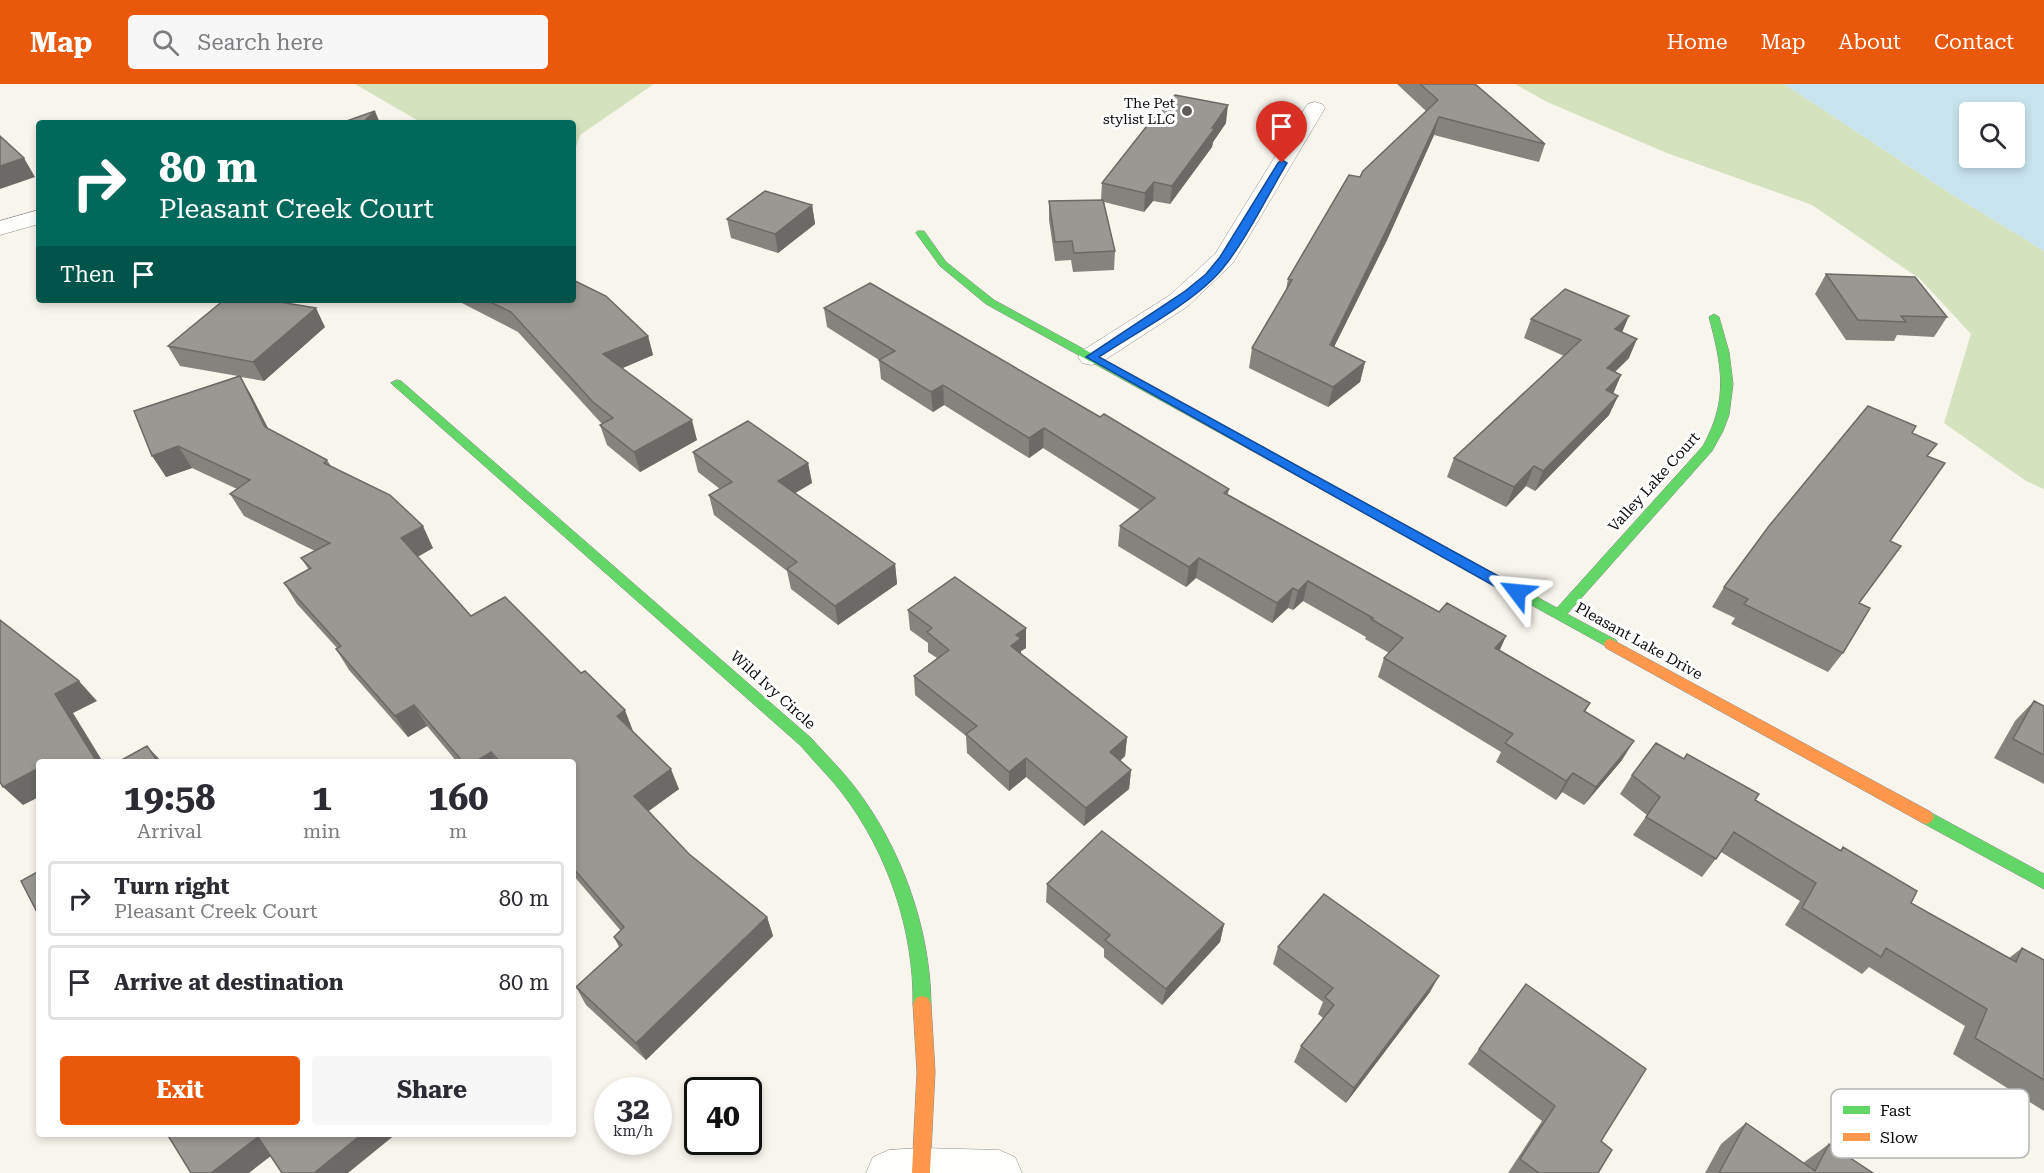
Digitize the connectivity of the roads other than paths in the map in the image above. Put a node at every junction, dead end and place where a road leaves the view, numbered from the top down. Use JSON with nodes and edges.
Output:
{"nodes":[{"id":1,"x":1315,"y":108,"type":"dead end"},
{"id":2,"x":36,"y":218,"type":"edge"},
{"id":3,"x":0,"y":228,"type":"edge"},
{"id":4,"x":921,"y":233,"type":"dead end"},
{"id":5,"x":1714,"y":317,"type":"dead end"},
{"id":6,"x":1091,"y":357,"type":"junction"},
{"id":7,"x":397,"y":383,"type":"dead end"},
{"id":8,"x":1558,"y":615,"type":"junction"},
{"id":9,"x":2044,"y":882,"type":"edge"},
{"id":10,"x":905,"y":1172,"type":"edge"},
{"id":11,"x":999,"y":1173,"type":"edge"}],
"edges":[{"from":1,"to":6,"type":"street"},
{"from":2,"to":3,"type":"street"},
{"from":4,"to":6,"type":"street","name":"Pleasant Lake Drive"},
{"from":5,"to":8,"type":"street","name":"Valley Lake Court"},
{"from":6,"to":8,"type":"street","name":"Pleasant Lake Drive"},
{"from":7,"to":10,"type":"street","name":"Wild Ivy Circle"},
{"from":8,"to":9,"type":"street","name":"Pleasant Lake Drive"},
{"from":10,"to":11,"type":"street"}]}
